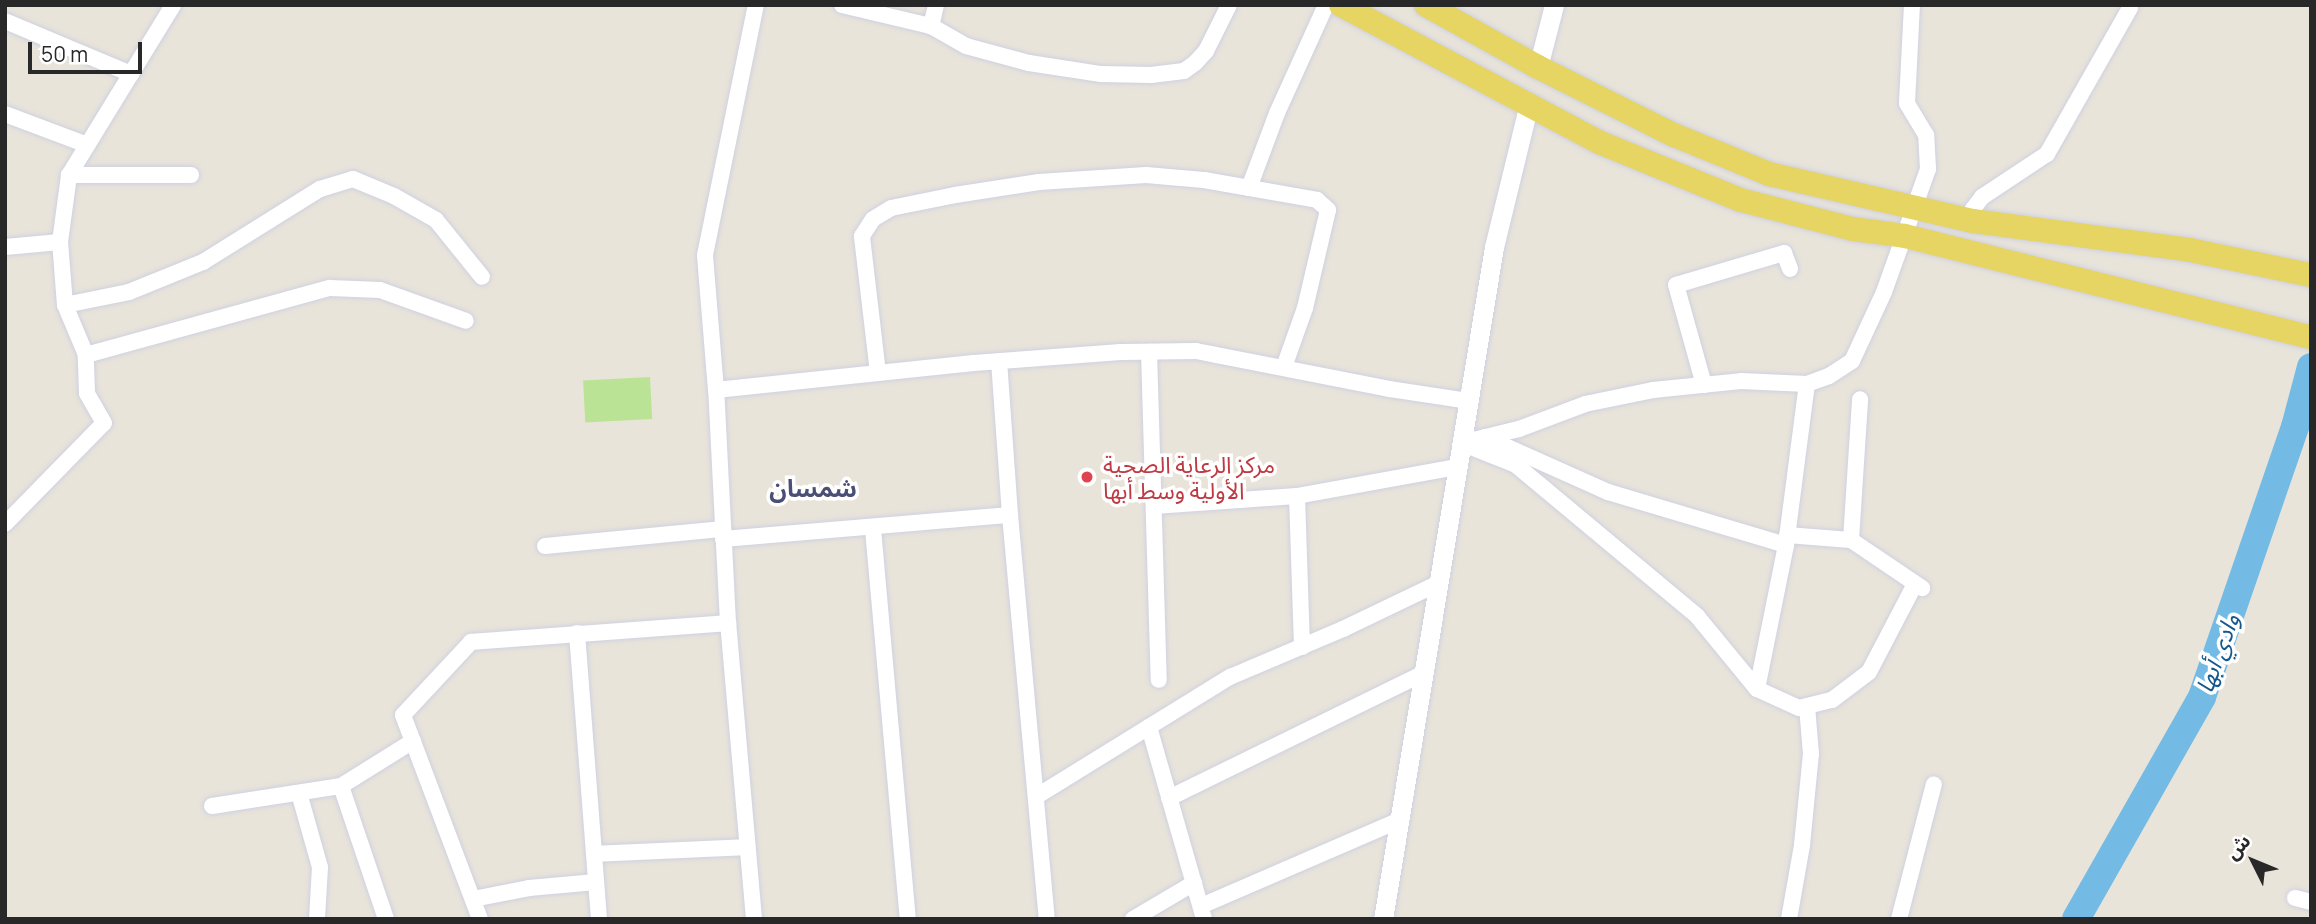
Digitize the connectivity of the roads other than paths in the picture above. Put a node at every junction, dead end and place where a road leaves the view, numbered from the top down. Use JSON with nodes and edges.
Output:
{"nodes":[{"id":1,"x":173,"y":5,"type":"edge"},
{"id":2,"x":756,"y":5,"type":"edge"},
{"id":3,"x":842,"y":5,"type":"edge"},
{"id":4,"x":936,"y":5,"type":"edge"},
{"id":5,"x":1229,"y":5,"type":"edge"},
{"id":6,"x":1326,"y":5,"type":"edge"},
{"id":7,"x":1341,"y":5,"type":"edge"},
{"id":8,"x":1426,"y":5,"type":"edge"},
{"id":9,"x":1554,"y":5,"type":"edge"},
{"id":10,"x":1912,"y":5,"type":"edge"},
{"id":11,"x":2130,"y":8,"type":"dead end"},
{"id":12,"x":5,"y":21,"type":"edge"},
{"id":13,"x":931,"y":26,"type":"junction"},
{"id":14,"x":1538,"y":67,"type":"junction"},
{"id":15,"x":131,"y":74,"type":"junction"},
{"id":16,"x":1529,"y":103,"type":"junction"},
{"id":17,"x":5,"y":114,"type":"edge"},
{"id":18,"x":87,"y":145,"type":"junction"},
{"id":19,"x":69,"y":175,"type":"junction"},
{"id":20,"x":191,"y":175,"type":"dead end"},
{"id":21,"x":1249,"y":188,"type":"junction"},
{"id":22,"x":1912,"y":207,"type":"junction"},
{"id":23,"x":1973,"y":221,"type":"junction"},
{"id":24,"x":1905,"y":236,"type":"junction"},
{"id":25,"x":60,"y":242,"type":"junction"},
{"id":26,"x":5,"y":247,"type":"edge"},
{"id":27,"x":1790,"y":269,"type":"dead end"},
{"id":28,"x":2311,"y":275,"type":"edge"},
{"id":29,"x":482,"y":277,"type":"dead end"},
{"id":30,"x":65,"y":305,"type":"junction"},
{"id":31,"x":466,"y":321,"type":"dead end"},
{"id":32,"x":2311,"y":337,"type":"edge"},
{"id":33,"x":1149,"y":352,"type":"junction"},
{"id":34,"x":86,"y":355,"type":"junction"},
{"id":35,"x":999,"y":361,"type":"junction"},
{"id":36,"x":1284,"y":367,"type":"junction"},
{"id":37,"x":878,"y":373,"type":"junction"},
{"id":38,"x":1807,"y":384,"type":"junction"},
{"id":39,"x":1704,"y":385,"type":"junction"},
{"id":40,"x":716,"y":390,"type":"junction"},
{"id":41,"x":1860,"y":399,"type":"dead end"},
{"id":42,"x":1468,"y":401,"type":"junction"},
{"id":43,"x":1485,"y":437,"type":"junction"},
{"id":44,"x":1461,"y":443,"type":"junction"},
{"id":45,"x":1457,"y":467,"type":"junction"},
{"id":46,"x":1297,"y":496,"type":"junction"},
{"id":47,"x":1154,"y":506,"type":"junction"},
{"id":48,"x":1010,"y":515,"type":"junction"},
{"id":49,"x":8,"y":516,"type":"edge"},
{"id":50,"x":873,"y":528,"type":"junction"},
{"id":51,"x":723,"y":534,"type":"junction"},
{"id":52,"x":1787,"y":540,"type":"junction"},
{"id":53,"x":1851,"y":540,"type":"junction"},
{"id":54,"x":545,"y":546,"type":"dead end"},
{"id":55,"x":1437,"y":584,"type":"junction"},
{"id":56,"x":728,"y":623,"type":"junction"},
{"id":57,"x":577,"y":633,"type":"junction"},
{"id":58,"x":1302,"y":647,"type":"junction"},
{"id":59,"x":1422,"y":674,"type":"junction"},
{"id":60,"x":1159,"y":680,"type":"dead end"},
{"id":61,"x":1757,"y":689,"type":"junction"},
{"id":62,"x":1807,"y":706,"type":"junction"},
{"id":63,"x":1149,"y":727,"type":"junction"},
{"id":64,"x":413,"y":741,"type":"junction"},
{"id":65,"x":1934,"y":784,"type":"dead end"},
{"id":66,"x":341,"y":786,"type":"junction"},
{"id":67,"x":299,"y":793,"type":"junction"},
{"id":68,"x":1037,"y":796,"type":"junction"},
{"id":69,"x":1169,"y":798,"type":"junction"},
{"id":70,"x":212,"y":806,"type":"dead end"},
{"id":71,"x":1400,"y":820,"type":"junction"},
{"id":72,"x":747,"y":847,"type":"junction"},
{"id":73,"x":594,"y":855,"type":"junction"},
{"id":74,"x":596,"y":882,"type":"junction"},
{"id":75,"x":1194,"y":883,"type":"junction"},
{"id":76,"x":473,"y":899,"type":"junction"},
{"id":77,"x":1203,"y":912,"type":"edge"},
{"id":78,"x":317,"y":919,"type":"edge"},
{"id":79,"x":386,"y":919,"type":"edge"},
{"id":80,"x":480,"y":919,"type":"edge"},
{"id":81,"x":599,"y":919,"type":"edge"},
{"id":82,"x":754,"y":919,"type":"edge"},
{"id":83,"x":908,"y":919,"type":"edge"},
{"id":84,"x":1047,"y":919,"type":"edge"},
{"id":85,"x":1133,"y":919,"type":"edge"},
{"id":86,"x":1383,"y":919,"type":"edge"},
{"id":87,"x":1789,"y":919,"type":"edge"},
{"id":88,"x":1899,"y":919,"type":"edge"}],
"edges":[{"from":1,"to":15,"type":"street"},
{"from":2,"to":40,"type":"street"},
{"from":3,"to":13,"type":"street"},
{"from":4,"to":13,"type":"street"},
{"from":5,"to":13,"type":"street"},
{"from":6,"to":21,"type":"street"},
{"from":7,"to":16,"type":"main road"},
{"from":8,"to":14,"type":"main road"},
{"from":9,"to":14,"type":"street"},
{"from":10,"to":22,"type":"street"},
{"from":11,"to":23,"type":"street"},
{"from":12,"to":15,"type":"street"},
{"from":14,"to":22,"type":"main road"},
{"from":15,"to":18,"type":"street"},
{"from":16,"to":24,"type":"main road"},
{"from":16,"to":42,"type":"street"},
{"from":17,"to":18,"type":"street"},
{"from":18,"to":19,"type":"street"},
{"from":19,"to":20,"type":"street"},
{"from":19,"to":25,"type":"street"},
{"from":21,"to":36,"type":"street"},
{"from":21,"to":37,"type":"street"},
{"from":22,"to":23,"type":"main road"},
{"from":22,"to":24,"type":"street"},
{"from":23,"to":28,"type":"main road"},
{"from":24,"to":32,"type":"main road"},
{"from":24,"to":38,"type":"street"},
{"from":25,"to":26,"type":"street"},
{"from":25,"to":30,"type":"street"},
{"from":27,"to":39,"type":"street"},
{"from":29,"to":30,"type":"street"},
{"from":30,"to":34,"type":"street"},
{"from":31,"to":34,"type":"street"},
{"from":33,"to":35,"type":"street"},
{"from":33,"to":36,"type":"street"},
{"from":33,"to":47,"type":"street"},
{"from":34,"to":49,"type":"street"},
{"from":35,"to":37,"type":"street"},
{"from":35,"to":48,"type":"street"},
{"from":36,"to":42,"type":"street"},
{"from":37,"to":40,"type":"street"},
{"from":38,"to":39,"type":"street"},
{"from":38,"to":52,"type":"street"},
{"from":39,"to":43,"type":"street"},
{"from":40,"to":51,"type":"street"},
{"from":41,"to":53,"type":"street"},
{"from":42,"to":44,"type":"street"},
{"from":43,"to":44,"type":"street"},
{"from":43,"to":52,"type":"street"},
{"from":44,"to":45,"type":"street"},
{"from":44,"to":61,"type":"street"},
{"from":45,"to":46,"type":"street"},
{"from":45,"to":55,"type":"street"},
{"from":46,"to":47,"type":"street"},
{"from":46,"to":58,"type":"street"},
{"from":47,"to":60,"type":"street"},
{"from":48,"to":50,"type":"street"},
{"from":48,"to":68,"type":"street"},
{"from":50,"to":51,"type":"street"},
{"from":50,"to":83,"type":"street"},
{"from":51,"to":54,"type":"street"},
{"from":51,"to":56,"type":"street"},
{"from":52,"to":53,"type":"street"},
{"from":52,"to":61,"type":"street"},
{"from":53,"to":62,"type":"street"},
{"from":55,"to":58,"type":"street"},
{"from":55,"to":59,"type":"street"},
{"from":56,"to":57,"type":"street"},
{"from":56,"to":72,"type":"street"},
{"from":57,"to":64,"type":"street"},
{"from":57,"to":73,"type":"street"},
{"from":58,"to":63,"type":"street"},
{"from":59,"to":69,"type":"street"},
{"from":59,"to":71,"type":"street"},
{"from":61,"to":62,"type":"street"},
{"from":62,"to":87,"type":"street"},
{"from":63,"to":68,"type":"street"},
{"from":63,"to":69,"type":"street"},
{"from":64,"to":66,"type":"street"},
{"from":64,"to":76,"type":"street"},
{"from":65,"to":88,"type":"street"},
{"from":66,"to":67,"type":"street"},
{"from":66,"to":79,"type":"street"},
{"from":67,"to":70,"type":"street"},
{"from":67,"to":78,"type":"street"},
{"from":68,"to":84,"type":"street"},
{"from":69,"to":75,"type":"street"},
{"from":71,"to":77,"type":"street"},
{"from":71,"to":86,"type":"street"},
{"from":72,"to":73,"type":"street"},
{"from":72,"to":82,"type":"street"},
{"from":73,"to":74,"type":"street"},
{"from":74,"to":76,"type":"street"},
{"from":74,"to":81,"type":"street"},
{"from":75,"to":77,"type":"street"},
{"from":75,"to":85,"type":"street"},
{"from":76,"to":80,"type":"street"}]}
